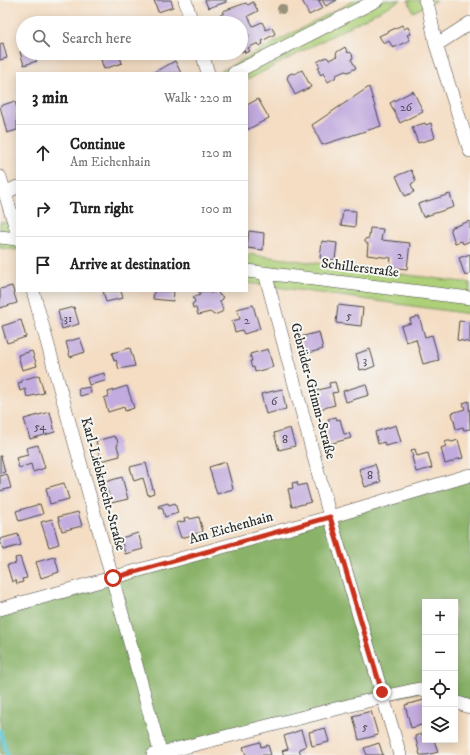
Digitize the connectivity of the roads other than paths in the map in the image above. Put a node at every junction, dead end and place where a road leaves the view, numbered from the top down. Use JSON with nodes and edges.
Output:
{"nodes":[{"id":1,"x":185,"y":0,"type":"edge"},
{"id":2,"x":377,"y":0,"type":"edge"},
{"id":3,"x":425,"y":0,"type":"edge"},
{"id":4,"x":190,"y":16,"type":"edge"},
{"id":5,"x":470,"y":23,"type":"edge"},
{"id":6,"x":436,"y":45,"type":"junction"},
{"id":7,"x":204,"y":60,"type":"edge"},
{"id":8,"x":208,"y":72,"type":"edge"},
{"id":9,"x":236,"y":72,"type":"edge"},
{"id":10,"x":470,"y":151,"type":"edge"},
{"id":11,"x":0,"y":177,"type":"edge"},
{"id":12,"x":16,"y":188,"type":"edge"},
{"id":13,"x":5,"y":193,"type":"junction"},
{"id":14,"x":16,"y":229,"type":"edge"},
{"id":15,"x":0,"y":237,"type":"edge"},
{"id":16,"x":16,"y":239,"type":"edge"},
{"id":17,"x":248,"y":271,"type":"edge"},
{"id":18,"x":265,"y":273,"type":"junction"},
{"id":19,"x":34,"y":292,"type":"edge"},
{"id":20,"x":470,"y":298,"type":"edge"},
{"id":21,"x":470,"y":475,"type":"edge"},
{"id":22,"x":330,"y":517,"type":"junction"},
{"id":23,"x":113,"y":578,"type":"junction"},
{"id":24,"x":0,"y":609,"type":"edge"},
{"id":25,"x":422,"y":690,"type":"edge"},
{"id":26,"x":382,"y":695,"type":"junction"},
{"id":27,"x":458,"y":703,"type":"edge"},
{"id":28,"x":470,"y":707,"type":"edge"},
{"id":29,"x":158,"y":754,"type":"edge"},
{"id":30,"x":400,"y":755,"type":"edge"}],
"edges":[{"from":1,"to":4,"type":"street"},
{"from":2,"to":9,"type":"street"},
{"from":3,"to":6,"type":"street"},
{"from":5,"to":6,"type":"street"},
{"from":6,"to":10,"type":"street"},
{"from":7,"to":8,"type":"street"},
{"from":11,"to":13,"type":"street"},
{"from":12,"to":13,"type":"street"},
{"from":13,"to":14,"type":"street"},
{"from":15,"to":16,"type":"street"},
{"from":17,"to":18,"type":"street","name":"Schillerstraße"},
{"from":18,"to":20,"type":"street","name":"Schillerstraße"},
{"from":18,"to":22,"type":"street","name":"Gebrüder-Grimm-Straße"},
{"from":19,"to":23,"type":"street","name":"Karl-Liebknecht-Straße"},
{"from":21,"to":22,"type":"street","name":"Am Eichenhain"},
{"from":22,"to":23,"type":"street","name":"Am Eichenhain"},
{"from":22,"to":26,"type":"street","name":"Gebrüder-Grimm-Straße"},
{"from":23,"to":24,"type":"street","name":"Am Eichenhain"},
{"from":23,"to":29,"type":"street","name":"Karl-Liebknecht-Straße"},
{"from":25,"to":26,"type":"street"},
{"from":26,"to":29,"type":"street"},
{"from":26,"to":30,"type":"street","name":"Gebrüder-Grimm-Straße"},
{"from":27,"to":28,"type":"street"}]}
